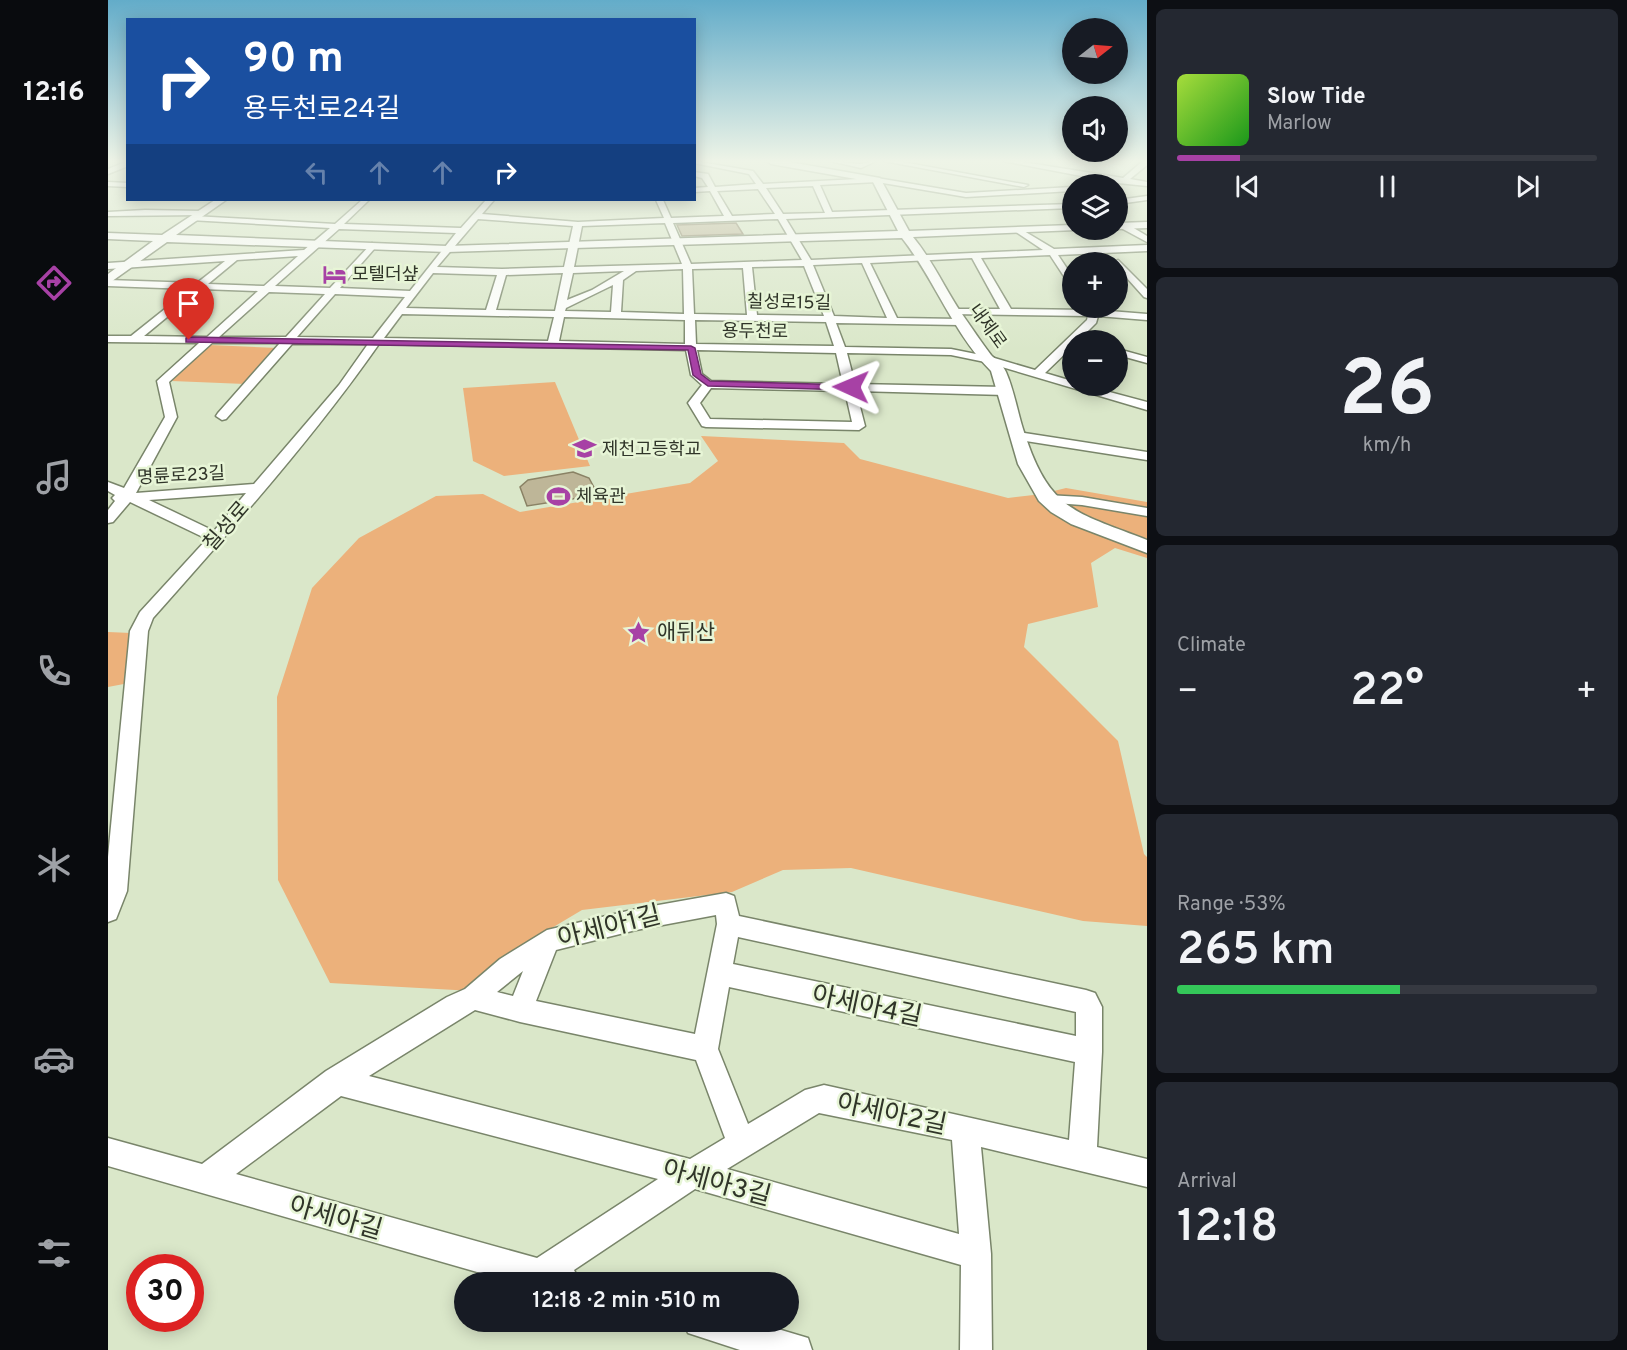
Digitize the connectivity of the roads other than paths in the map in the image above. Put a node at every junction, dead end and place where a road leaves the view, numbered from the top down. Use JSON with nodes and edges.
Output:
{"nodes":[{"id":1,"x":185,"y":224,"type":"edge"},
{"id":2,"x":310,"y":224,"type":"edge"},
{"id":3,"x":337,"y":224,"type":"edge"},
{"id":4,"x":470,"y":224,"type":"edge"},
{"id":5,"x":578,"y":224,"type":"edge"},
{"id":6,"x":671,"y":224,"type":"edge"},
{"id":7,"x":786,"y":224,"type":"edge"},
{"id":8,"x":900,"y":224,"type":"edge"},
{"id":9,"x":1147,"y":225,"type":"edge"},
{"id":10,"x":182,"y":226,"type":"junction"},
{"id":11,"x":335,"y":226,"type":"junction"},
{"id":12,"x":1128,"y":226,"type":"edge"},
{"id":13,"x":1062,"y":228,"type":"edge"},
{"id":14,"x":1019,"y":230,"type":"junction"},
{"id":15,"x":1128,"y":230,"type":"edge"},
{"id":16,"x":464,"y":231,"type":"junction"},
{"id":17,"x":905,"y":234,"type":"junction"},
{"id":18,"x":108,"y":236,"type":"edge"},
{"id":19,"x":123,"y":237,"type":"junction"},
{"id":20,"x":163,"y":238,"type":"junction"},
{"id":21,"x":795,"y":238,"type":"junction"},
{"id":22,"x":1147,"y":239,"type":"edge"},
{"id":23,"x":201,"y":240,"type":"junction"},
{"id":24,"x":678,"y":242,"type":"junction"},
{"id":25,"x":315,"y":244,"type":"junction"},
{"id":26,"x":372,"y":246,"type":"junction"},
{"id":27,"x":572,"y":246,"type":"junction"},
{"id":28,"x":1147,"y":248,"type":"edge"},
{"id":29,"x":447,"y":249,"type":"junction"},
{"id":30,"x":1106,"y":250,"type":"joint"},
{"id":31,"x":1052,"y":252,"type":"junction"},
{"id":32,"x":305,"y":253,"type":"junction"},
{"id":33,"x":141,"y":254,"type":"junction"},
{"id":34,"x":975,"y":256,"type":"junction"},
{"id":35,"x":235,"y":258,"type":"junction"},
{"id":36,"x":924,"y":258,"type":"junction"},
{"id":37,"x":865,"y":261,"type":"junction"},
{"id":38,"x":808,"y":263,"type":"junction"},
{"id":39,"x":747,"y":264,"type":"junction"},
{"id":40,"x":127,"y":265,"type":"junction"},
{"id":41,"x":108,"y":266,"type":"edge"},
{"id":42,"x":687,"y":266,"type":"junction"},
{"id":43,"x":1062,"y":267,"type":"edge"},
{"id":44,"x":639,"y":268,"type":"junction"},
{"id":45,"x":431,"y":270,"type":"junction"},
{"id":46,"x":567,"y":270,"type":"junction"},
{"id":47,"x":502,"y":272,"type":"junction"},
{"id":48,"x":1128,"y":275,"type":"edge"},
{"id":49,"x":618,"y":277,"type":"junction"},
{"id":50,"x":108,"y":281,"type":"edge"},
{"id":51,"x":199,"y":286,"type":"junction"},
{"id":52,"x":265,"y":289,"type":"junction"},
{"id":53,"x":333,"y":291,"type":"junction"},
{"id":54,"x":413,"y":294,"type":"junction"},
{"id":55,"x":1147,"y":295,"type":"edge"},
{"id":56,"x":561,"y":310,"type":"junction"},
{"id":57,"x":399,"y":311,"type":"junction"},
{"id":58,"x":1062,"y":311,"type":"edge"},
{"id":59,"x":1007,"y":312,"type":"junction"},
{"id":60,"x":490,"y":313,"type":"junction"},
{"id":61,"x":616,"y":315,"type":"junction"},
{"id":62,"x":1128,"y":315,"type":"edge"},
{"id":63,"x":690,"y":317,"type":"junction"},
{"id":64,"x":957,"y":317,"type":"junction"},
{"id":65,"x":1147,"y":317,"type":"edge"},
{"id":66,"x":752,"y":318,"type":"junction"},
{"id":67,"x":1092,"y":318,"type":"edge"},
{"id":68,"x":829,"y":320,"type":"junction"},
{"id":69,"x":894,"y":321,"type":"junction"},
{"id":70,"x":1083,"y":330,"type":"edge"},
{"id":71,"x":108,"y":339,"type":"edge"},
{"id":72,"x":133,"y":340,"type":"junction"},
{"id":73,"x":208,"y":340,"type":"junction"},
{"id":74,"x":290,"y":340,"type":"junction"},
{"id":75,"x":376,"y":341,"type":"junction"},
{"id":76,"x":553,"y":345,"type":"junction"},
{"id":77,"x":691,"y":348,"type":"junction"},
{"id":78,"x":841,"y":351,"type":"junction"},
{"id":79,"x":1062,"y":351,"type":"edge"},
{"id":80,"x":1128,"y":355,"type":"edge"},
{"id":81,"x":987,"y":359,"type":"junction"},
{"id":82,"x":1147,"y":360,"type":"edge"},
{"id":83,"x":1037,"y":374,"type":"junction"},
{"id":84,"x":1062,"y":381,"type":"edge"},
{"id":85,"x":708,"y":384,"type":"junction"},
{"id":86,"x":851,"y":387,"type":"junction"},
{"id":87,"x":1005,"y":391,"type":"junction"},
{"id":88,"x":1112,"y":396,"type":"edge"},
{"id":89,"x":1147,"y":406,"type":"edge"},
{"id":90,"x":222,"y":416,"type":"dead end"},
{"id":91,"x":1018,"y":436,"type":"junction"},
{"id":92,"x":1147,"y":456,"type":"edge"},
{"id":93,"x":108,"y":486,"type":"edge"},
{"id":94,"x":258,"y":488,"type":"junction"},
{"id":95,"x":127,"y":496,"type":"junction"},
{"id":96,"x":1047,"y":499,"type":"junction"},
{"id":97,"x":108,"y":501,"type":"edge"},
{"id":98,"x":1147,"y":512,"type":"edge"},
{"id":99,"x":108,"y":519,"type":"edge"},
{"id":100,"x":216,"y":538,"type":"junction"},
{"id":101,"x":1147,"y":547,"type":"edge"},
{"id":102,"x":108,"y":912,"type":"edge"},
{"id":103,"x":729,"y":924,"type":"junction"},
{"id":104,"x":547,"y":940,"type":"junction"},
{"id":105,"x":718,"y":973,"type":"junction"},
{"id":106,"x":474,"y":998,"type":"junction"},
{"id":107,"x":519,"y":1010,"type":"junction"},
{"id":108,"x":705,"y":1049,"type":"junction"},
{"id":109,"x":1089,"y":1052,"type":"junction"},
{"id":110,"x":336,"y":1081,"type":"junction"},
{"id":111,"x":965,"y":1129,"type":"junction"},
{"id":112,"x":742,"y":1145,"type":"junction"},
{"id":113,"x":108,"y":1152,"type":"edge"},
{"id":114,"x":1083,"y":1159,"type":"junction"},
{"id":115,"x":1147,"y":1173,"type":"edge"},
{"id":116,"x":692,"y":1174,"type":"junction"},
{"id":117,"x":205,"y":1180,"type":"junction"},
{"id":118,"x":976,"y":1254,"type":"junction"},
{"id":119,"x":527,"y":1272,"type":"edge"},
{"id":120,"x":561,"y":1272,"type":"edge"},
{"id":121,"x":734,"y":1332,"type":"edge"},
{"id":122,"x":796,"y":1350,"type":"edge"},
{"id":123,"x":976,"y":1350,"type":"edge"}],
"edges":[{"from":1,"to":10,"type":"street"},
{"from":2,"to":11,"type":"street"},
{"from":3,"to":11,"type":"street"},
{"from":4,"to":16,"type":"street","name":"칠성로"},
{"from":5,"to":27,"type":"street"},
{"from":6,"to":24,"type":"street"},
{"from":7,"to":21,"type":"street"},
{"from":8,"to":17,"type":"street","name":"내제로"},
{"from":9,"to":12,"type":"street"},
{"from":10,"to":19,"type":"street"},
{"from":10,"to":20,"type":"street"},
{"from":10,"to":23,"type":"street"},
{"from":11,"to":16,"type":"street"},
{"from":11,"to":25,"type":"street"},
{"from":13,"to":14,"type":"street"},
{"from":14,"to":17,"type":"street"},
{"from":14,"to":31,"type":"street"},
{"from":15,"to":22,"type":"street"},
{"from":16,"to":29,"type":"street","name":"칠성로"},
{"from":17,"to":21,"type":"street"},
{"from":17,"to":36,"type":"street","name":"내제로"},
{"from":18,"to":19,"type":"street"},
{"from":19,"to":20,"type":"street"},
{"from":19,"to":33,"type":"street"},
{"from":20,"to":23,"type":"street"},
{"from":20,"to":33,"type":"street"},
{"from":21,"to":24,"type":"street"},
{"from":21,"to":38,"type":"street"},
{"from":23,"to":25,"type":"street"},
{"from":23,"to":33,"type":"street"},
{"from":24,"to":27,"type":"street"},
{"from":24,"to":42,"type":"street"},
{"from":25,"to":26,"type":"street"},
{"from":25,"to":32,"type":"street"},
{"from":26,"to":29,"type":"street"},
{"from":26,"to":53,"type":"street"},
{"from":27,"to":29,"type":"street"},
{"from":27,"to":46,"type":"street"},
{"from":28,"to":30,"type":"street"},
{"from":29,"to":45,"type":"street","name":"칠성로"},
{"from":30,"to":31,"type":"street"},
{"from":31,"to":34,"type":"street"},
{"from":31,"to":43,"type":"street"},
{"from":32,"to":35,"type":"street"},
{"from":32,"to":52,"type":"street"},
{"from":33,"to":40,"type":"street"},
{"from":34,"to":36,"type":"street"},
{"from":34,"to":59,"type":"street"},
{"from":35,"to":40,"type":"street"},
{"from":35,"to":51,"type":"street"},
{"from":36,"to":37,"type":"street"},
{"from":36,"to":64,"type":"street","name":"내제로"},
{"from":37,"to":38,"type":"street"},
{"from":37,"to":69,"type":"street"},
{"from":38,"to":39,"type":"street"},
{"from":38,"to":68,"type":"street"},
{"from":39,"to":42,"type":"street"},
{"from":39,"to":66,"type":"street"},
{"from":40,"to":41,"type":"street"},
{"from":40,"to":50,"type":"street"},
{"from":42,"to":44,"type":"street"},
{"from":42,"to":63,"type":"street"},
{"from":44,"to":46,"type":"street"},
{"from":44,"to":49,"type":"street"},
{"from":45,"to":47,"type":"street"},
{"from":45,"to":54,"type":"street","name":"칠성로"},
{"from":46,"to":47,"type":"street"},
{"from":46,"to":56,"type":"street"},
{"from":47,"to":60,"type":"street"},
{"from":48,"to":55,"type":"street"},
{"from":49,"to":56,"type":"street"},
{"from":49,"to":61,"type":"street"},
{"from":50,"to":51,"type":"street"},
{"from":51,"to":52,"type":"street"},
{"from":51,"to":72,"type":"street"},
{"from":52,"to":53,"type":"street"},
{"from":52,"to":73,"type":"street"},
{"from":53,"to":54,"type":"street"},
{"from":53,"to":74,"type":"street"},
{"from":54,"to":57,"type":"street","name":"칠성로"},
{"from":56,"to":60,"type":"street","name":"칠성로15길"},
{"from":56,"to":61,"type":"street","name":"칠성로15길"},
{"from":56,"to":76,"type":"street"},
{"from":57,"to":60,"type":"street","name":"칠성로15길"},
{"from":57,"to":75,"type":"street","name":"칠성로"},
{"from":58,"to":59,"type":"street","name":"칠성로15길"},
{"from":59,"to":64,"type":"street","name":"칠성로15길"},
{"from":61,"to":63,"type":"street","name":"칠성로15길"},
{"from":62,"to":65,"type":"street","name":"칠성로15길"},
{"from":63,"to":66,"type":"street","name":"칠성로15길"},
{"from":63,"to":77,"type":"street"},
{"from":64,"to":69,"type":"street","name":"칠성로15길"},
{"from":64,"to":81,"type":"street","name":"내제로"},
{"from":66,"to":68,"type":"street","name":"칠성로15길"},
{"from":67,"to":70,"type":"street"},
{"from":68,"to":69,"type":"street","name":"칠성로15길"},
{"from":68,"to":78,"type":"street"},
{"from":71,"to":72,"type":"street","name":"용두천로"},
{"from":72,"to":73,"type":"street","name":"용두천로"},
{"from":73,"to":74,"type":"street","name":"용두천로"},
{"from":73,"to":95,"type":"street"},
{"from":74,"to":75,"type":"street","name":"용두천로"},
{"from":74,"to":90,"type":"street"},
{"from":75,"to":76,"type":"street","name":"용두천로"},
{"from":75,"to":94,"type":"street","name":"칠성로"},
{"from":76,"to":77,"type":"street","name":"용두천로"},
{"from":77,"to":78,"type":"street","name":"용두천로"},
{"from":77,"to":85,"type":"street"},
{"from":78,"to":81,"type":"street","name":"용두천로"},
{"from":78,"to":86,"type":"street"},
{"from":79,"to":83,"type":"street"},
{"from":80,"to":82,"type":"street"},
{"from":81,"to":83,"type":"street","name":"용두천로"},
{"from":81,"to":87,"type":"street","name":"내제로"},
{"from":83,"to":84,"type":"street","name":"용두천로"},
{"from":85,"to":86,"type":"street"},
{"from":85,"to":86,"type":"street"},
{"from":86,"to":87,"type":"street"},
{"from":87,"to":91,"type":"street","name":"내제로"},
{"from":88,"to":89,"type":"street","name":"용두천로"},
{"from":91,"to":92,"type":"street"},
{"from":91,"to":96,"type":"street","name":"내제로"},
{"from":93,"to":95,"type":"street"},
{"from":94,"to":95,"type":"street","name":"명륜로23길"},
{"from":94,"to":100,"type":"street","name":"칠성로"},
{"from":95,"to":97,"type":"street","name":"명륜로23길"},
{"from":95,"to":99,"type":"street"},
{"from":95,"to":100,"type":"street"},
{"from":96,"to":98,"type":"street"},
{"from":96,"to":101,"type":"street","name":"내제로"},
{"from":100,"to":102,"type":"street","name":"칠성로"},
{"from":103,"to":104,"type":"street","name":"아세아1길"},
{"from":103,"to":105,"type":"street"},
{"from":103,"to":109,"type":"street"},
{"from":104,"to":106,"type":"street"},
{"from":104,"to":107,"type":"street","name":"아세아1길"},
{"from":105,"to":108,"type":"street"},
{"from":105,"to":109,"type":"street","name":"아세아4길"},
{"from":106,"to":107,"type":"street"},
{"from":106,"to":110,"type":"street"},
{"from":107,"to":108,"type":"street"},
{"from":108,"to":112,"type":"street"},
{"from":109,"to":114,"type":"street"},
{"from":110,"to":116,"type":"street","name":"아세아3길"},
{"from":110,"to":117,"type":"street"},
{"from":111,"to":112,"type":"street","name":"아세아2길"},
{"from":111,"to":114,"type":"street","name":"아세아2길"},
{"from":111,"to":118,"type":"street"},
{"from":112,"to":116,"type":"street","name":"아세아2길"},
{"from":113,"to":117,"type":"street","name":"아세아길"},
{"from":114,"to":115,"type":"street","name":"아세아2길"},
{"from":116,"to":118,"type":"street","name":"아세아3길"},
{"from":116,"to":120,"type":"street","name":"아세아2길"},
{"from":117,"to":119,"type":"street","name":"아세아길"},
{"from":118,"to":123,"type":"street"},
{"from":121,"to":122,"type":"street"}]}
